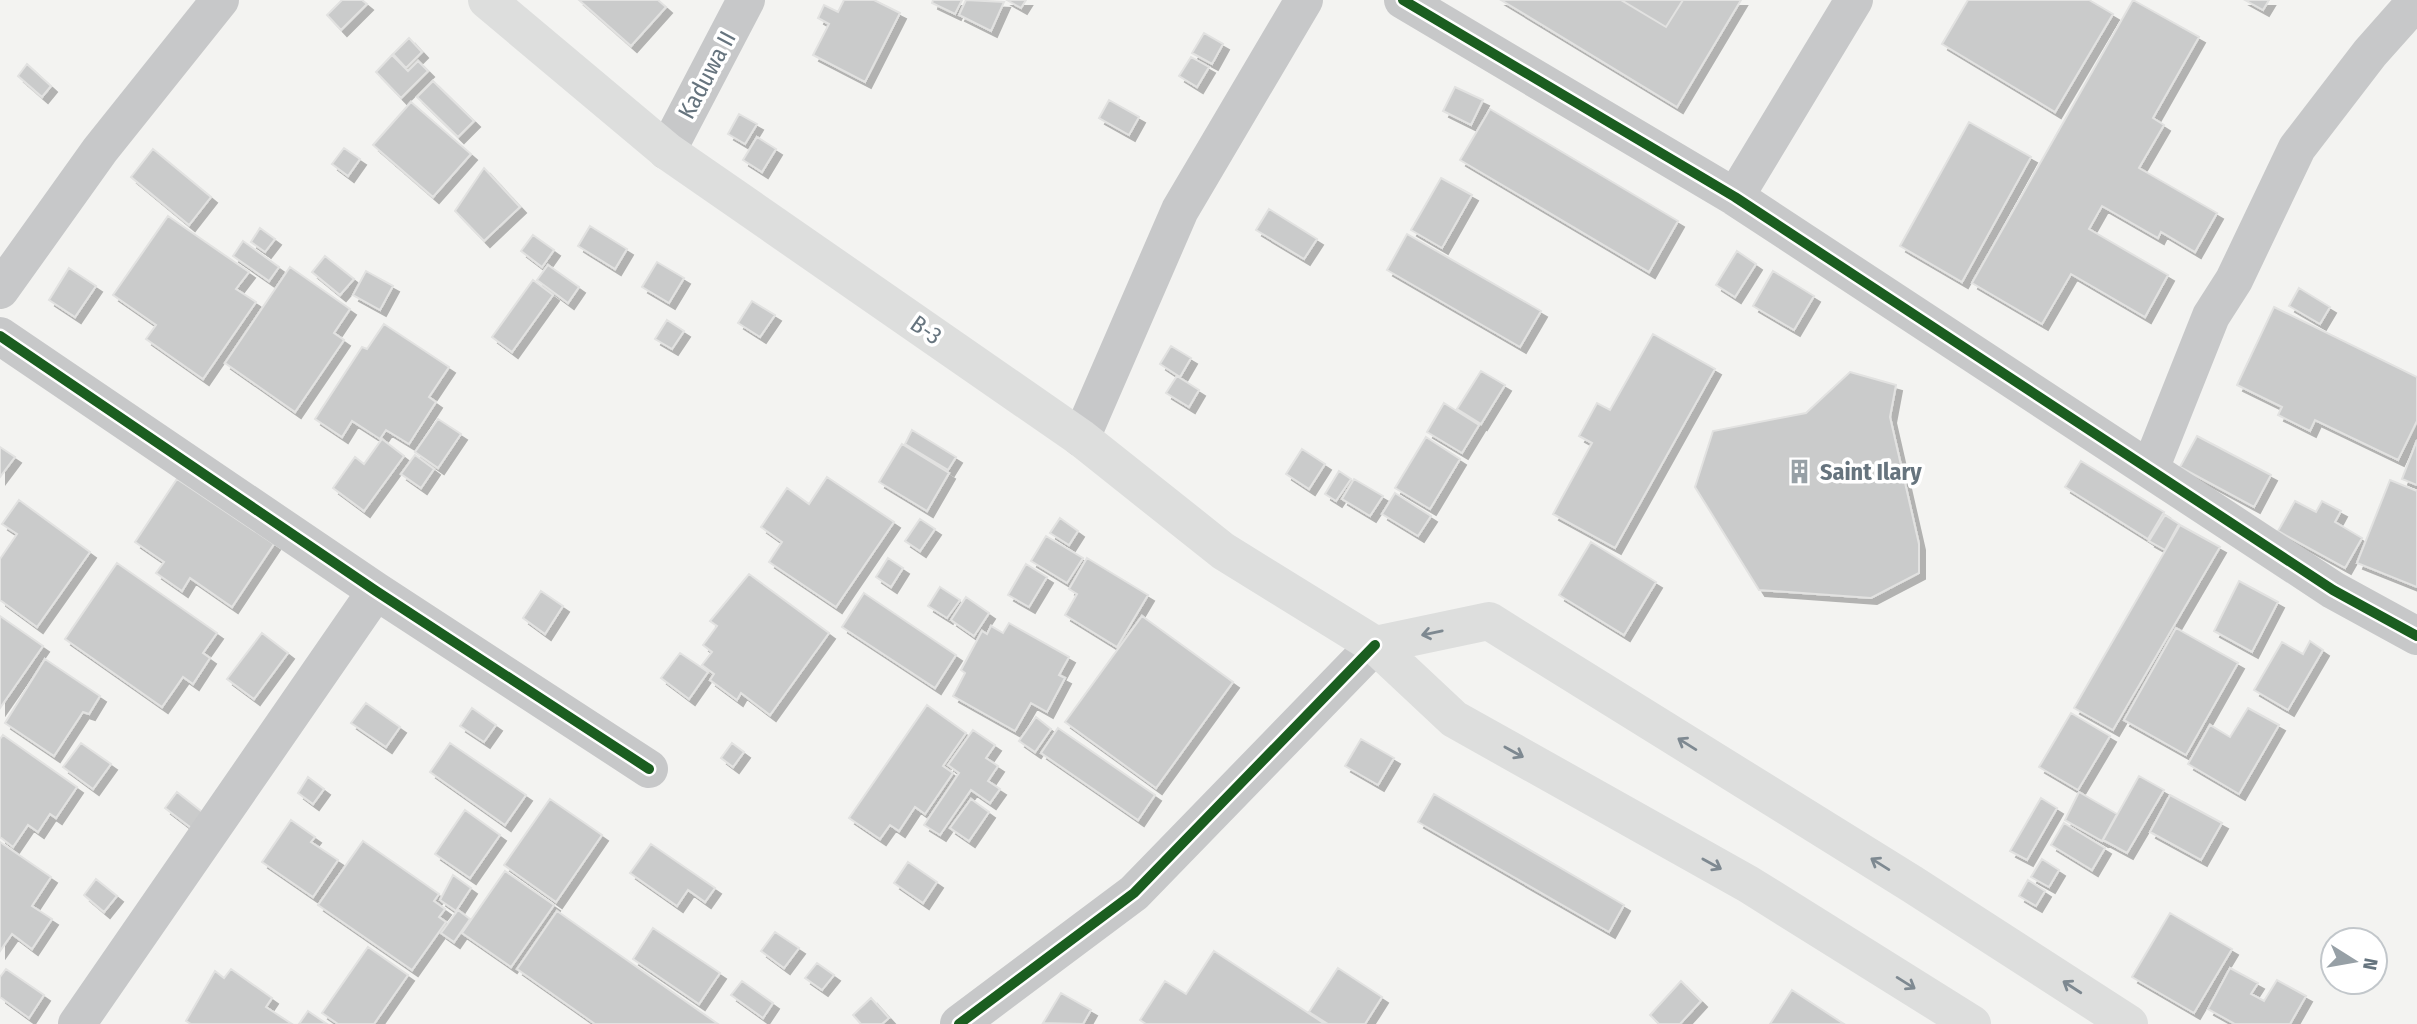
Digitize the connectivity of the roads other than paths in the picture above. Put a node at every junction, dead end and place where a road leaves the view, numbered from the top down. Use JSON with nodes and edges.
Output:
{"nodes":[{"id":1,"x":220,"y":0,"type":"edge"},
{"id":2,"x":487,"y":0,"type":"edge"},
{"id":3,"x":746,"y":0,"type":"edge"},
{"id":4,"x":1304,"y":0,"type":"edge"},
{"id":5,"x":1403,"y":0,"type":"edge"},
{"id":6,"x":1854,"y":0,"type":"edge"},
{"id":7,"x":2417,"y":0,"type":"edge"},
{"id":8,"x":667,"y":151,"type":"junction"},
{"id":9,"x":1735,"y":197,"type":"junction"},
{"id":10,"x":0,"y":290,"type":"edge"},
{"id":11,"x":0,"y":336,"type":"edge"},
{"id":12,"x":1081,"y":438,"type":"junction"},
{"id":13,"x":2150,"y":469,"type":"junction"},
{"id":14,"x":376,"y":591,"type":"junction"},
{"id":15,"x":2417,"y":636,"type":"edge"},
{"id":16,"x":1375,"y":645,"type":"junction"},
{"id":17,"x":649,"y":769,"type":"dead end"},
{"id":18,"x":76,"y":1024,"type":"edge"},
{"id":19,"x":959,"y":1024,"type":"edge"},
{"id":20,"x":1972,"y":1024,"type":"edge"},
{"id":21,"x":2129,"y":1024,"type":"edge"}],
"edges":[{"from":1,"to":10,"type":"street"},
{"from":2,"to":8,"type":"main road","name":"B-3"},
{"from":3,"to":8,"type":"street","name":"Kaduwa II"},
{"from":4,"to":12,"type":"street"},
{"from":5,"to":9,"type":"street"},
{"from":6,"to":9,"type":"street"},
{"from":7,"to":13,"type":"street"},
{"from":8,"to":12,"type":"main road","name":"B-3"},
{"from":9,"to":13,"type":"street"},
{"from":11,"to":14,"type":"street"},
{"from":12,"to":16,"type":"main road","name":"B-3"},
{"from":13,"to":15,"type":"street"},
{"from":14,"to":17,"type":"street"},
{"from":14,"to":18,"type":"street"},
{"from":16,"to":19,"type":"street"},
{"from":16,"to":20,"type":"main road","name":"B-3","one_way":true},
{"from":21,"to":16,"type":"main road","one_way":true}]}
